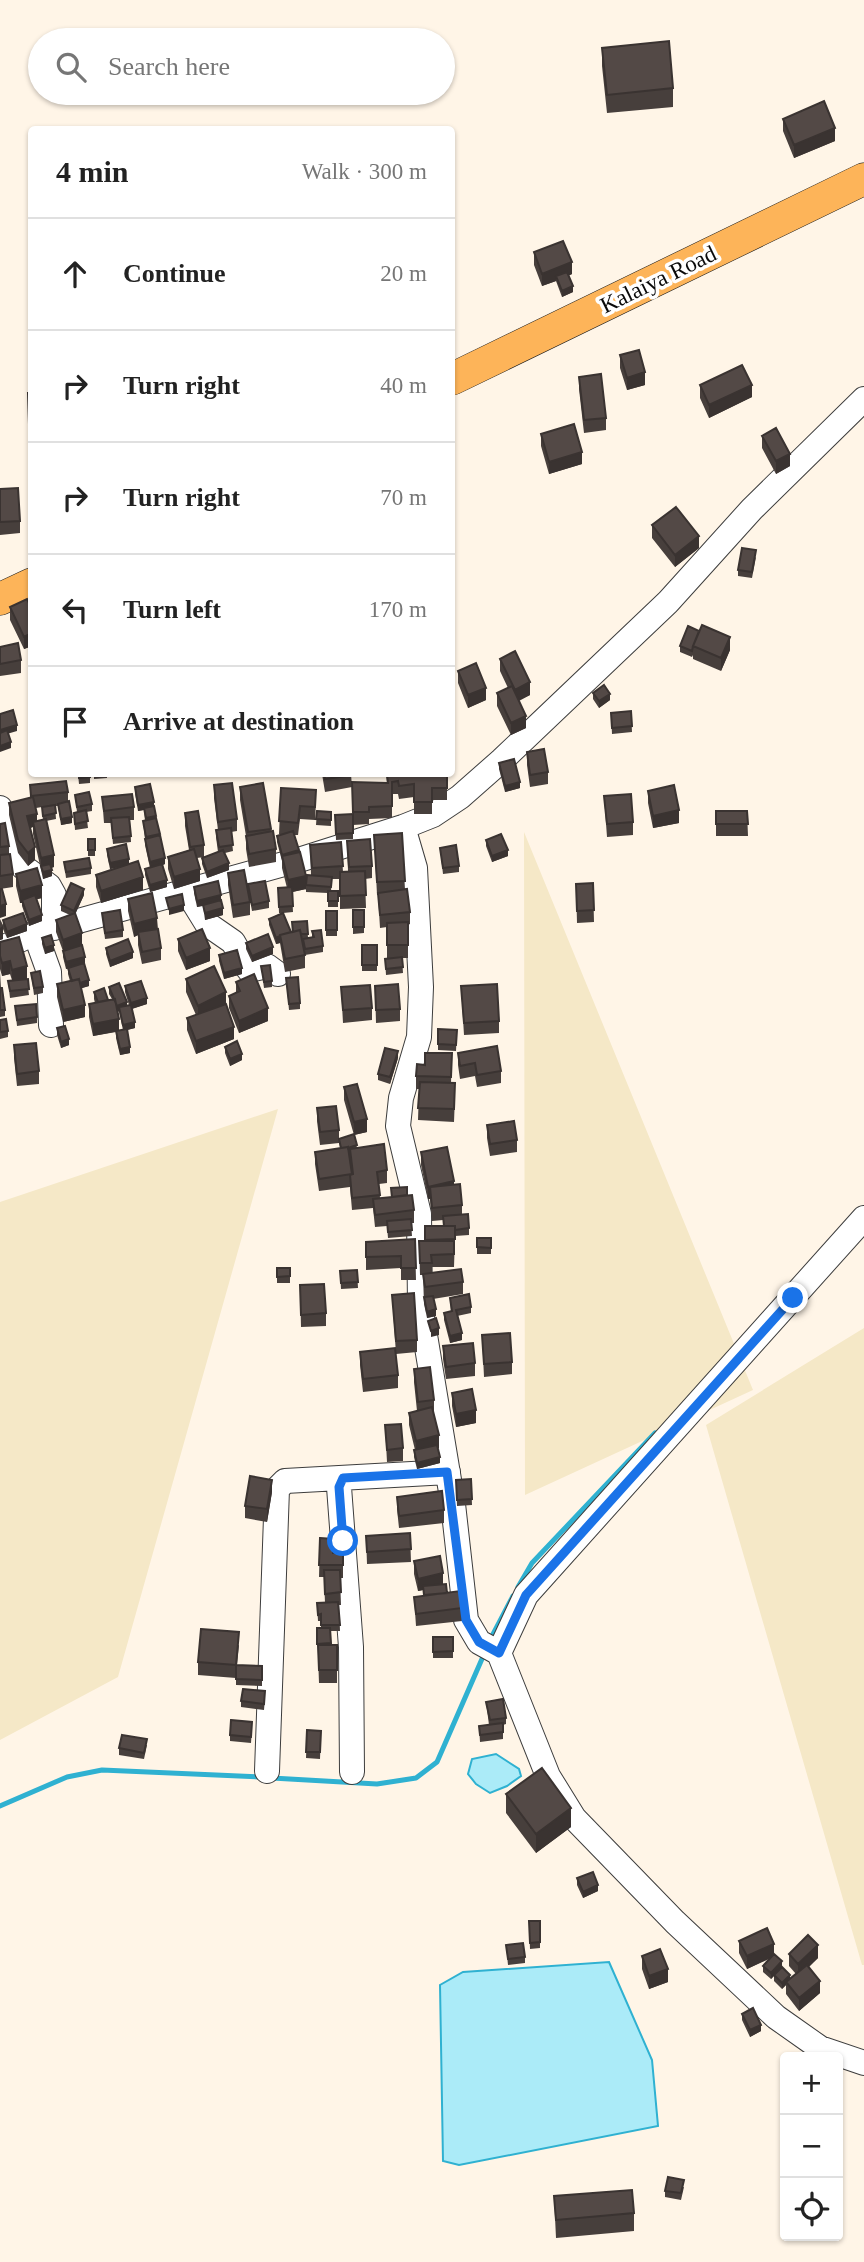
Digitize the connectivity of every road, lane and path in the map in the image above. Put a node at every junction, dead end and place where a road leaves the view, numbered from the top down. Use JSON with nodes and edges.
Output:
{"nodes":[{"id":1,"x":864,"y":179,"type":"edge"},
{"id":2,"x":455,"y":378,"type":"edge"},
{"id":3,"x":864,"y":399,"type":"edge"},
{"id":4,"x":28,"y":586,"type":"edge"},
{"id":5,"x":0,"y":599,"type":"edge"},
{"id":6,"x":0,"y":808,"type":"edge"},
{"id":7,"x":403,"y":827,"type":"junction"},
{"id":8,"x":186,"y":890,"type":"junction"},
{"id":9,"x":44,"y":930,"type":"junction"},
{"id":10,"x":0,"y":949,"type":"edge"},
{"id":11,"x":278,"y":974,"type":"dead end"},
{"id":12,"x":51,"y":1025,"type":"dead end"},
{"id":13,"x":864,"y":1218,"type":"edge"},
{"id":14,"x":447,"y":1472,"type":"junction"},
{"id":15,"x":343,"y":1478,"type":"junction"},
{"id":16,"x":490,"y":1649,"type":"junction"},
{"id":17,"x":267,"y":1771,"type":"dead end"},
{"id":18,"x":352,"y":1772,"type":"dead end"},
{"id":19,"x":864,"y":2063,"type":"edge"}],
"edges":[{"from":1,"to":2,"type":"main road","name":"Kalaiya Road"},
{"from":3,"to":7,"type":"street"},
{"from":4,"to":5,"type":"main road"},
{"from":6,"to":9,"type":"street"},
{"from":7,"to":8,"type":"street"},
{"from":7,"to":14,"type":"street"},
{"from":8,"to":9,"type":"street"},
{"from":8,"to":11,"type":"street"},
{"from":9,"to":10,"type":"street"},
{"from":9,"to":12,"type":"street"},
{"from":13,"to":16,"type":"street"},
{"from":14,"to":15,"type":"street"},
{"from":14,"to":16,"type":"street"},
{"from":15,"to":17,"type":"street"},
{"from":15,"to":18,"type":"street"},
{"from":16,"to":19,"type":"street"}]}
